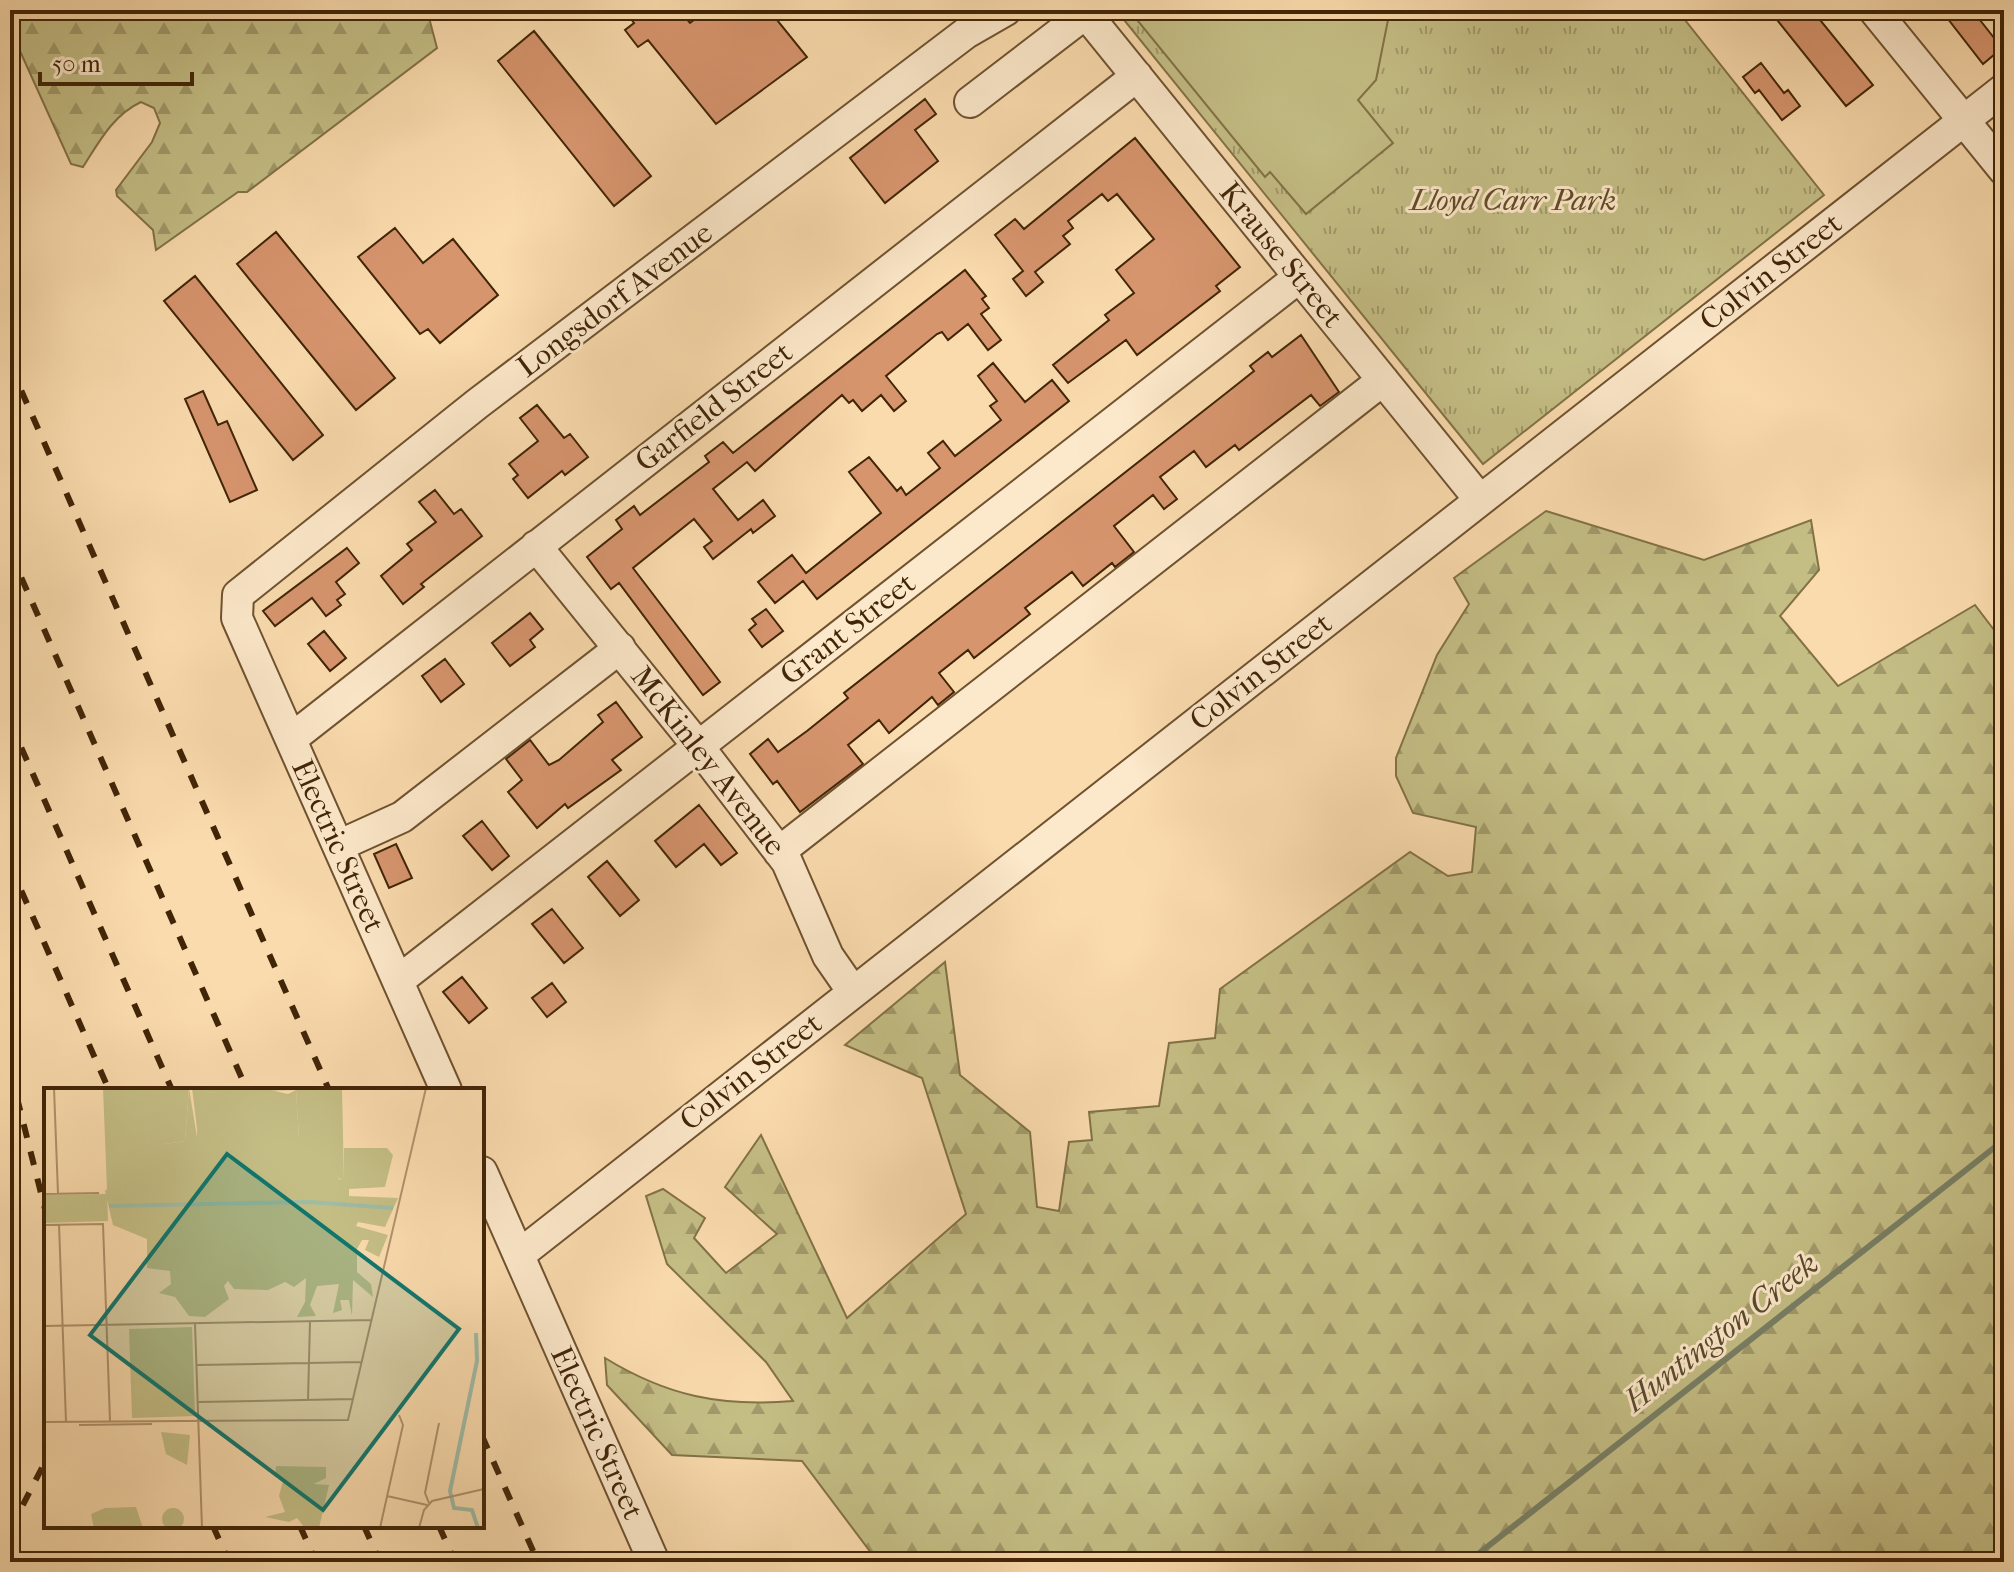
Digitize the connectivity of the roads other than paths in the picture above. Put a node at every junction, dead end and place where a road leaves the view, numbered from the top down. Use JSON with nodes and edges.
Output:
{"nodes":[{"id":1,"x":1006,"y":10,"type":"edge"},
{"id":2,"x":1874,"y":10,"type":"edge"},
{"id":3,"x":1085,"y":11,"type":"edge"},
{"id":4,"x":1137,"y":76,"type":"junction"},
{"id":5,"x":2004,"y":89,"type":"edge"},
{"id":6,"x":970,"y":102,"type":"dead end"},
{"id":7,"x":1964,"y":121,"type":"junction"},
{"id":8,"x":2004,"y":170,"type":"edge"},
{"id":9,"x":1298,"y":278,"type":"junction"},
{"id":10,"x":1383,"y":380,"type":"junction"},
{"id":11,"x":1480,"y":500,"type":"junction"},
{"id":12,"x":536,"y":546,"type":"junction"},
{"id":13,"x":235,"y":602,"type":"joint"},
{"id":14,"x":620,"y":648,"type":"junction"},
{"id":15,"x":291,"y":739,"type":"junction"},
{"id":16,"x":698,"y":746,"type":"junction"},
{"id":17,"x":338,"y":846,"type":"junction"},
{"id":18,"x":779,"y":852,"type":"junction"},
{"id":19,"x":398,"y":981,"type":"junction"},
{"id":20,"x":853,"y":992,"type":"junction"},
{"id":21,"x":445,"y":1088,"type":"edge"},
{"id":22,"x":484,"y":1176,"type":"edge"},
{"id":23,"x":519,"y":1255,"type":"junction"},
{"id":24,"x":654,"y":1562,"type":"edge"}],
"edges":[{"from":1,"to":13,"type":"street","name":"Longsdorf Avenue"},
{"from":2,"to":7,"type":"street"},
{"from":3,"to":4,"type":"street","name":"Krause Street"},
{"from":3,"to":6,"type":"street"},
{"from":4,"to":9,"type":"street","name":"Krause Street"},
{"from":4,"to":12,"type":"street","name":"Garfield Street"},
{"from":5,"to":7,"type":"street","name":"Colvin Street"},
{"from":7,"to":8,"type":"street"},
{"from":7,"to":11,"type":"street","name":"Colvin Street"},
{"from":9,"to":10,"type":"street","name":"Krause Street"},
{"from":9,"to":16,"type":"street","name":"Grant Street"},
{"from":10,"to":11,"type":"street","name":"Krause Street"},
{"from":10,"to":18,"type":"street"},
{"from":11,"to":20,"type":"street","name":"Colvin Street"},
{"from":12,"to":14,"type":"street","name":"McKinley Avenue"},
{"from":12,"to":15,"type":"street","name":"Garfield Street"},
{"from":13,"to":15,"type":"street","name":"Electric Street"},
{"from":14,"to":16,"type":"street","name":"McKinley Avenue"},
{"from":14,"to":17,"type":"street"},
{"from":15,"to":17,"type":"street","name":"Electric Street"},
{"from":16,"to":18,"type":"street","name":"McKinley Avenue"},
{"from":16,"to":19,"type":"street","name":"Grant Street"},
{"from":17,"to":19,"type":"street","name":"Electric Street"},
{"from":18,"to":20,"type":"street","name":"McKinley Avenue"},
{"from":19,"to":21,"type":"street","name":"Electric Street"},
{"from":20,"to":23,"type":"street","name":"Colvin Street"},
{"from":22,"to":23,"type":"street","name":"Electric Street"},
{"from":23,"to":24,"type":"street","name":"Electric Street"}]}
